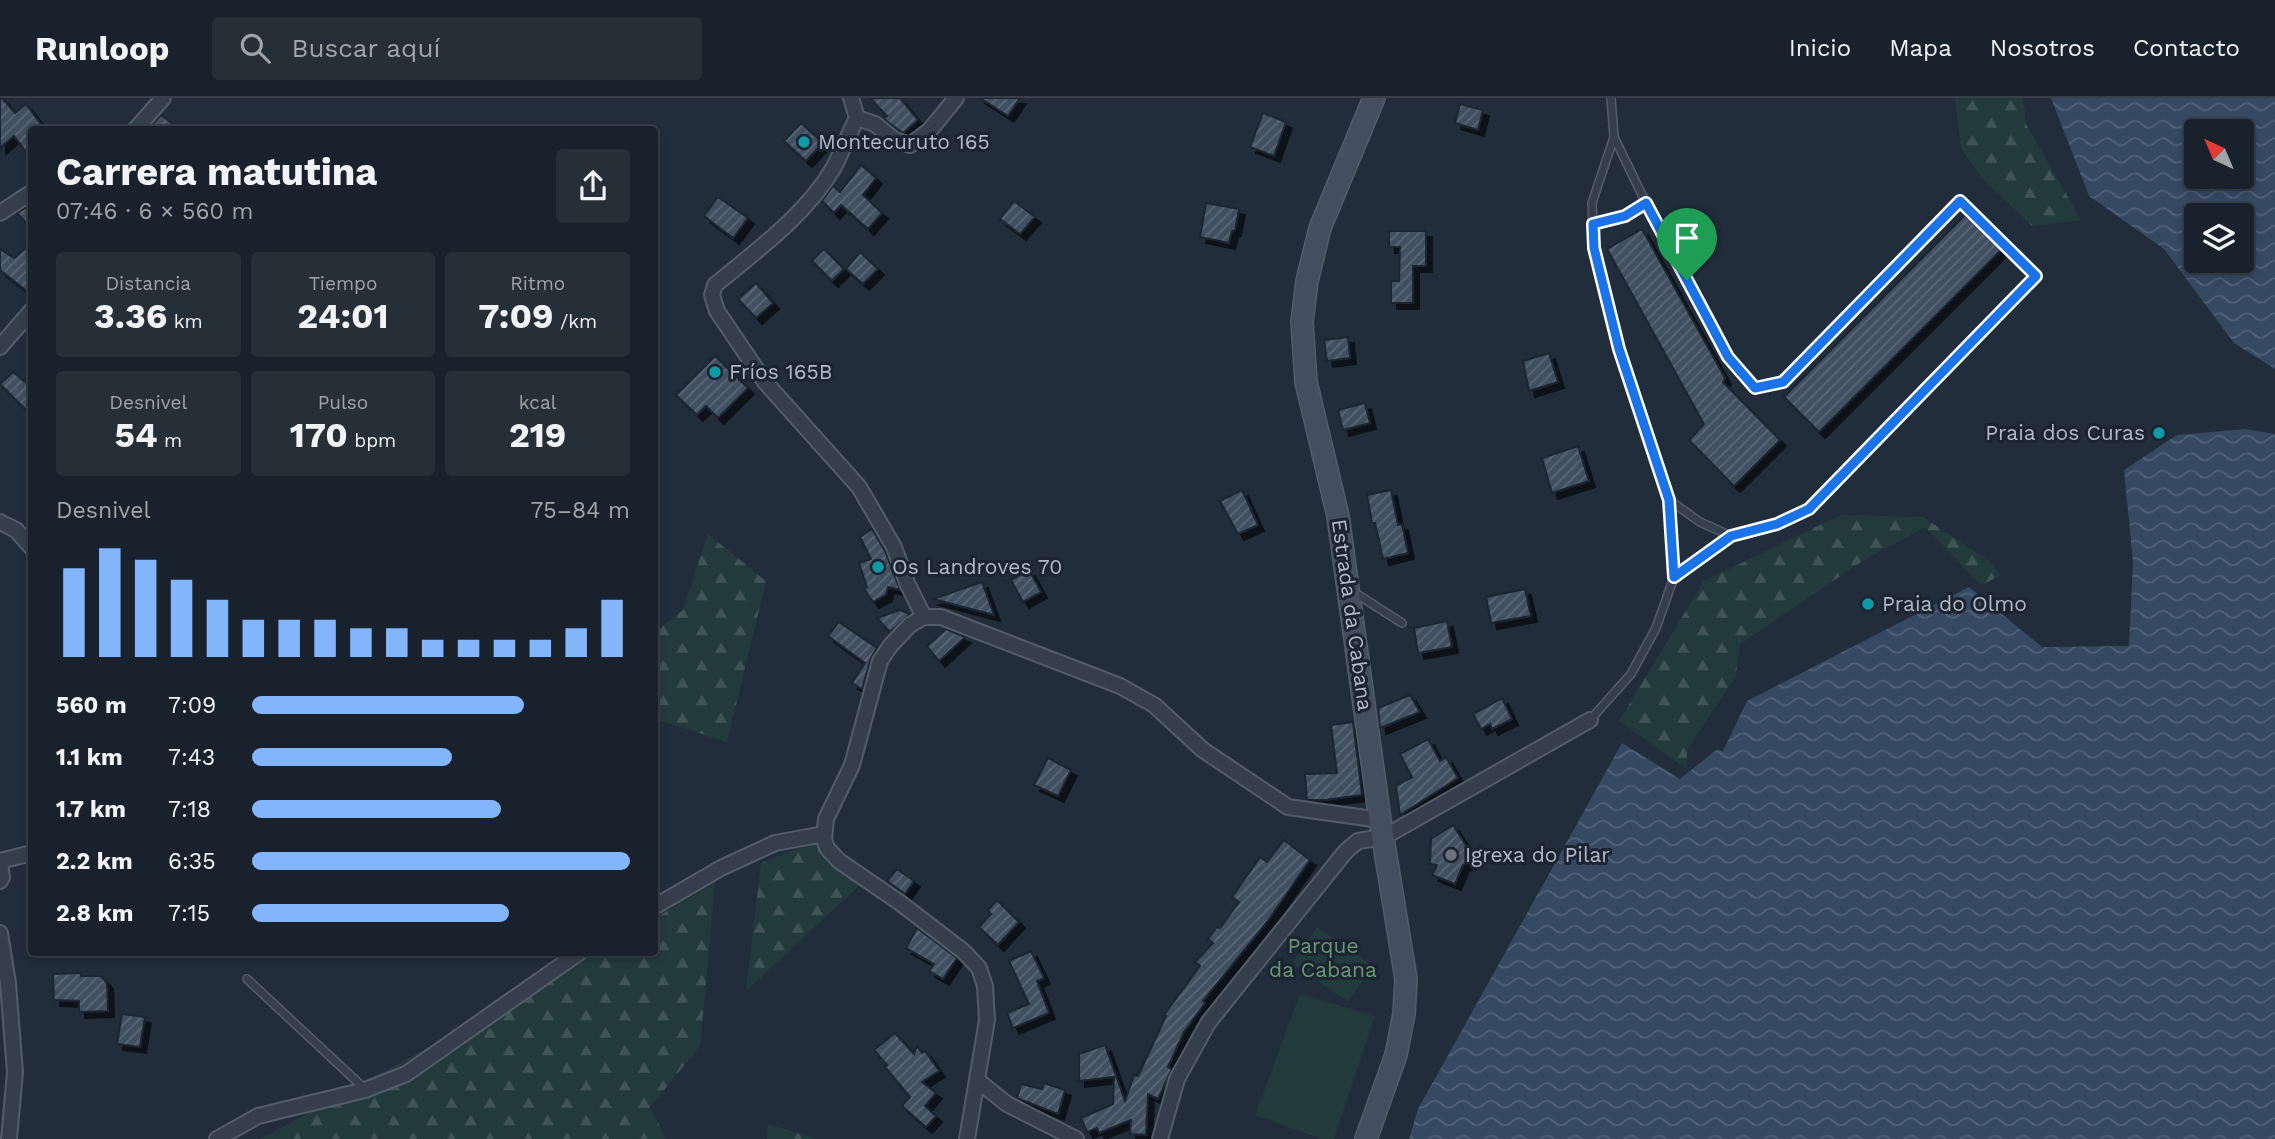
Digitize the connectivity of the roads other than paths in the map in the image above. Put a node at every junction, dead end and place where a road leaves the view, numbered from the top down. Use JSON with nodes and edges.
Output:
{"nodes":[{"id":1,"x":163,"y":98,"type":"edge"},
{"id":2,"x":851,"y":98,"type":"edge"},
{"id":3,"x":956,"y":98,"type":"edge"},
{"id":4,"x":1374,"y":98,"type":"edge"},
{"id":5,"x":1611,"y":98,"type":"edge"},
{"id":6,"x":857,"y":118,"type":"junction"},
{"id":7,"x":138,"y":126,"type":"edge"},
{"id":8,"x":1614,"y":137,"type":"junction"},
{"id":9,"x":28,"y":195,"type":"edge"},
{"id":10,"x":1646,"y":203,"type":"junction"},
{"id":11,"x":0,"y":214,"type":"edge"},
{"id":12,"x":1593,"y":224,"type":"junction"},
{"id":13,"x":28,"y":315,"type":"edge"},
{"id":14,"x":0,"y":347,"type":"edge"},
{"id":15,"x":1669,"y":500,"type":"junction"},
{"id":16,"x":0,"y":523,"type":"edge"},
{"id":17,"x":1731,"y":536,"type":"junction"},
{"id":18,"x":28,"y":544,"type":"edge"},
{"id":19,"x":1674,"y":577,"type":"junction"},
{"id":20,"x":1348,"y":589,"type":"junction"},
{"id":21,"x":924,"y":617,"type":"junction"},
{"id":22,"x":1402,"y":623,"type":"dead end"},
{"id":23,"x":1590,"y":720,"type":"joint"},
{"id":24,"x":1382,"y":828,"type":"junction"},
{"id":25,"x":824,"y":834,"type":"junction"},
{"id":26,"x":28,"y":854,"type":"edge"},
{"id":27,"x":0,"y":862,"type":"edge"},
{"id":28,"x":0,"y":881,"type":"edge"},
{"id":29,"x":658,"y":905,"type":"edge"},
{"id":30,"x":0,"y":933,"type":"edge"},
{"id":31,"x":574,"y":956,"type":"edge"},
{"id":32,"x":247,"y":979,"type":"dead end"},
{"id":33,"x":977,"y":1080,"type":"junction"},
{"id":34,"x":365,"y":1090,"type":"junction"},
{"id":35,"x":9,"y":1139,"type":"edge"},
{"id":36,"x":217,"y":1139,"type":"edge"},
{"id":37,"x":967,"y":1139,"type":"edge"},
{"id":38,"x":1076,"y":1139,"type":"edge"},
{"id":39,"x":1160,"y":1139,"type":"edge"},
{"id":40,"x":1366,"y":1139,"type":"edge"}],
"edges":[{"from":1,"to":7,"type":"street"},
{"from":2,"to":6,"type":"street"},
{"from":3,"to":6,"type":"street"},
{"from":4,"to":20,"type":"main road","name":"Estrada da Cabana"},
{"from":5,"to":8,"type":"lane"},
{"from":6,"to":21,"type":"street"},
{"from":8,"to":10,"type":"lane"},
{"from":8,"to":12,"type":"lane"},
{"from":9,"to":11,"type":"street"},
{"from":10,"to":12,"type":"lane"},
{"from":10,"to":17,"type":"lane"},
{"from":12,"to":15,"type":"lane"},
{"from":13,"to":14,"type":"street"},
{"from":15,"to":17,"type":"lane"},
{"from":15,"to":19,"type":"lane"},
{"from":16,"to":18,"type":"street"},
{"from":17,"to":19,"type":"lane"},
{"from":19,"to":23,"type":"lane"},
{"from":20,"to":22,"type":"lane"},
{"from":20,"to":24,"type":"main road","name":"Estrada da Cabana"},
{"from":21,"to":24,"type":"street"},
{"from":21,"to":25,"type":"street"},
{"from":23,"to":24,"type":"street"},
{"from":24,"to":39,"type":"street"},
{"from":24,"to":40,"type":"main road","name":"Estrada da Cabana"},
{"from":25,"to":29,"type":"street"},
{"from":25,"to":33,"type":"street"},
{"from":26,"to":27,"type":"street"},
{"from":27,"to":28,"type":"street"},
{"from":30,"to":35,"type":"street"},
{"from":31,"to":34,"type":"street"},
{"from":32,"to":34,"type":"lane"},
{"from":33,"to":37,"type":"street"},
{"from":33,"to":38,"type":"street"},
{"from":34,"to":36,"type":"street"}]}
